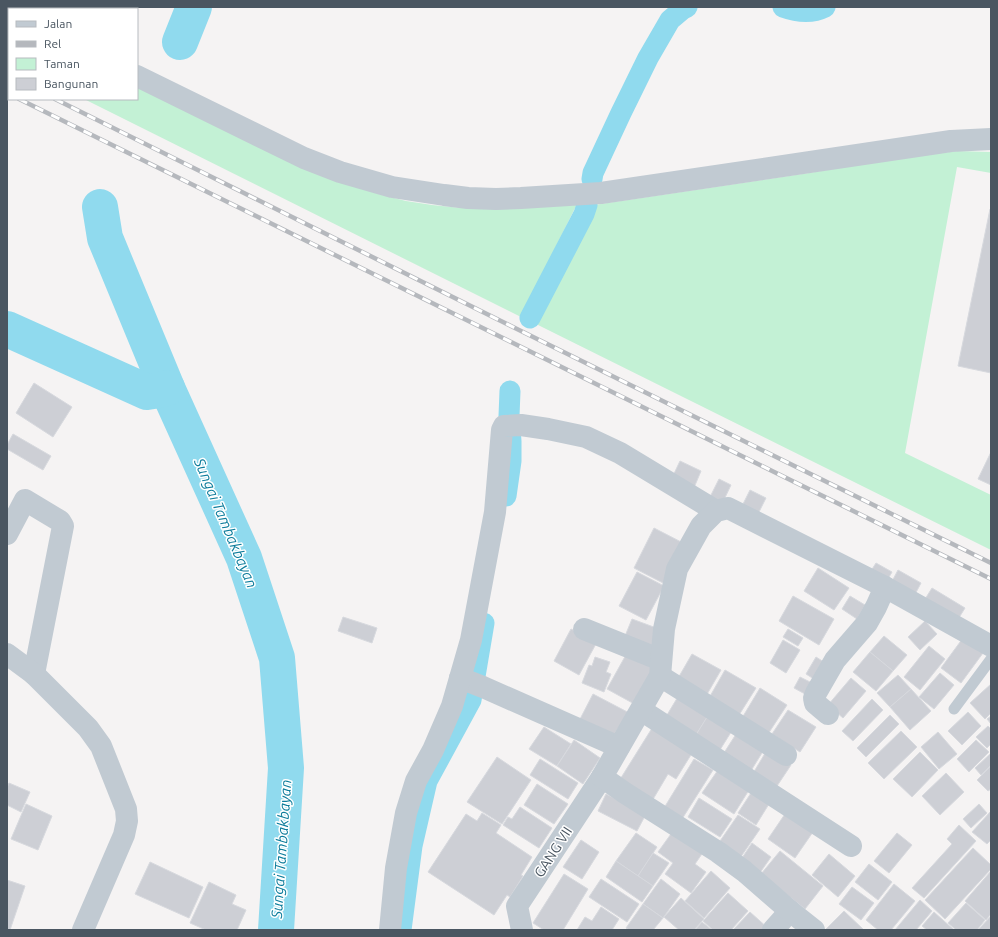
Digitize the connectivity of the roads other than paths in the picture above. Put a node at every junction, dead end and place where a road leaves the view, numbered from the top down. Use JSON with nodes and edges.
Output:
{"nodes":[{"id":1,"x":138,"y":77,"type":"edge"},
{"id":2,"x":991,"y":139,"type":"edge"},
{"id":3,"x":716,"y":511,"type":"junction"},
{"id":4,"x":7,"y":534,"type":"edge"},
{"id":5,"x":885,"y":587,"type":"junction"},
{"id":6,"x":584,"y":629,"type":"dead end"},
{"id":7,"x":991,"y":646,"type":"edge"},
{"id":8,"x":7,"y":654,"type":"edge"},
{"id":9,"x":991,"y":659,"type":"edge"},
{"id":10,"x":660,"y":668,"type":"junction"},
{"id":11,"x":34,"y":674,"type":"junction"},
{"id":12,"x":471,"y":682,"type":"junction"},
{"id":13,"x":954,"y":709,"type":"dead end"},
{"id":14,"x":641,"y":710,"type":"junction"},
{"id":15,"x":828,"y":714,"type":"dead end"},
{"id":16,"x":619,"y":746,"type":"junction"},
{"id":17,"x":786,"y":755,"type":"dead end"},
{"id":18,"x":602,"y":777,"type":"junction"},
{"id":19,"x":851,"y":846,"type":"dead end"},
{"id":20,"x":790,"y":911,"type":"junction"},
{"id":21,"x":83,"y":930,"type":"edge"},
{"id":22,"x":390,"y":930,"type":"edge"},
{"id":23,"x":522,"y":930,"type":"edge"},
{"id":24,"x":772,"y":930,"type":"edge"},
{"id":25,"x":814,"y":930,"type":"edge"}],
"edges":[{"from":1,"to":2,"type":"street"},
{"from":3,"to":5,"type":"street"},
{"from":3,"to":10,"type":"street"},
{"from":3,"to":12,"type":"street"},
{"from":4,"to":11,"type":"street"},
{"from":5,"to":7,"type":"street"},
{"from":5,"to":15,"type":"street"},
{"from":6,"to":10,"type":"street"},
{"from":8,"to":11,"type":"street"},
{"from":9,"to":13,"type":"lane"},
{"from":10,"to":14,"type":"street","name":"GANG VII"},
{"from":10,"to":17,"type":"street"},
{"from":11,"to":21,"type":"street"},
{"from":12,"to":16,"type":"street"},
{"from":12,"to":22,"type":"street"},
{"from":14,"to":16,"type":"street","name":"GANG VII"},
{"from":14,"to":19,"type":"street"},
{"from":16,"to":18,"type":"street","name":"GANG VII"},
{"from":18,"to":20,"type":"street"},
{"from":18,"to":23,"type":"street","name":"GANG VII"},
{"from":20,"to":24,"type":"street"},
{"from":20,"to":25,"type":"street"}]}
